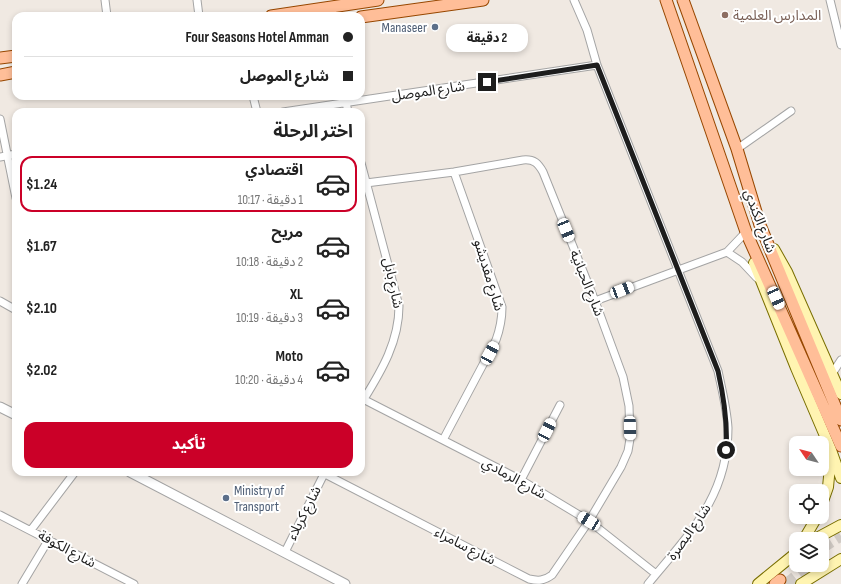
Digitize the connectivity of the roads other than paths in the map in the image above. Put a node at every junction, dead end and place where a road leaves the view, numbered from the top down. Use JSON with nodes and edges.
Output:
{"nodes":[{"id":1,"x":105,"y":0,"type":"edge"},
{"id":2,"x":197,"y":0,"type":"edge"},
{"id":3,"x":378,"y":0,"type":"edge"},
{"id":4,"x":483,"y":0,"type":"edge"},
{"id":5,"x":574,"y":0,"type":"edge"},
{"id":6,"x":666,"y":0,"type":"edge"},
{"id":7,"x":683,"y":0,"type":"edge"},
{"id":8,"x":830,"y":0,"type":"edge"},
{"id":9,"x":322,"y":4,"type":"edge"},
{"id":10,"x":106,"y":12,"type":"edge"},
{"id":11,"x":198,"y":12,"type":"edge"},
{"id":12,"x":288,"y":12,"type":"edge"},
{"id":13,"x":365,"y":16,"type":"edge"},
{"id":14,"x":841,"y":45,"type":"edge"},
{"id":15,"x":12,"y":56,"type":"edge"},
{"id":16,"x":0,"y":58,"type":"edge"},
{"id":17,"x":597,"y":65,"type":"junction"},
{"id":18,"x":12,"y":73,"type":"edge"},
{"id":19,"x":0,"y":75,"type":"edge"},
{"id":20,"x":365,"y":99,"type":"edge"},
{"id":21,"x":360,"y":100,"type":"edge"},
{"id":22,"x":346,"y":102,"type":"junction"},
{"id":23,"x":308,"y":108,"type":"edge"},
{"id":24,"x":347,"y":108,"type":"edge"},
{"id":25,"x":791,"y":111,"type":"dead end"},
{"id":26,"x":0,"y":119,"type":"edge"},
{"id":27,"x":737,"y":149,"type":"junction"},
{"id":28,"x":4,"y":156,"type":"edge"},
{"id":29,"x":454,"y":172,"type":"junction"},
{"id":30,"x":366,"y":183,"type":"joint"},
{"id":31,"x":12,"y":184,"type":"edge"},
{"id":32,"x":760,"y":225,"type":"junction"},
{"id":33,"x":746,"y":232,"type":"junction"},
{"id":34,"x":727,"y":252,"type":"junction"},
{"id":35,"x":678,"y":270,"type":"junction"},
{"id":36,"x":763,"y":285,"type":"junction"},
{"id":37,"x":0,"y":301,"type":"edge"},
{"id":38,"x":595,"y":301,"type":"junction"},
{"id":39,"x":12,"y":307,"type":"edge"},
{"id":40,"x":841,"y":360,"type":"edge"},
{"id":41,"x":832,"y":374,"type":"junction"},
{"id":42,"x":841,"y":394,"type":"edge"},
{"id":43,"x":365,"y":395,"type":"edge"},
{"id":44,"x":365,"y":399,"type":"edge"},
{"id":45,"x":560,"y":405,"type":"dead end"},
{"id":46,"x":0,"y":407,"type":"edge"},
{"id":47,"x":12,"y":413,"type":"edge"},
{"id":48,"x":841,"y":420,"type":"edge"},
{"id":49,"x":443,"y":440,"type":"junction"},
{"id":50,"x":836,"y":448,"type":"edge"},
{"id":51,"x":72,"y":476,"type":"edge"},
{"id":52,"x":138,"y":476,"type":"edge"},
{"id":53,"x":322,"y":476,"type":"edge"},
{"id":54,"x":329,"y":476,"type":"edge"},
{"id":55,"x":841,"y":478,"type":"edge"},
{"id":56,"x":521,"y":480,"type":"junction"},
{"id":57,"x":828,"y":484,"type":"edge"},
{"id":58,"x":0,"y":515,"type":"edge"},
{"id":59,"x":589,"y":521,"type":"junction"},
{"id":60,"x":841,"y":525,"type":"edge"},
{"id":61,"x":31,"y":530,"type":"junction"},
{"id":62,"x":828,"y":532,"type":"edge"},
{"id":63,"x":49,"y":539,"type":"junction"},
{"id":64,"x":285,"y":552,"type":"junction"},
{"id":65,"x":789,"y":558,"type":"edge"},
{"id":66,"x":841,"y":559,"type":"edge"},
{"id":67,"x":841,"y":567,"type":"edge"},
{"id":68,"x":656,"y":574,"type":"junction"},
{"id":69,"x":813,"y":576,"type":"junction"},
{"id":70,"x":333,"y":582,"type":"edge"},
{"id":71,"x":22,"y":584,"type":"edge"},
{"id":72,"x":134,"y":584,"type":"edge"},
{"id":73,"x":345,"y":584,"type":"edge"},
{"id":74,"x":648,"y":584,"type":"edge"},
{"id":75,"x":758,"y":584,"type":"edge"},
{"id":76,"x":802,"y":584,"type":"edge"}],
"edges":[{"from":1,"to":10,"type":"street"},
{"from":2,"to":11,"type":"street"},
{"from":3,"to":9,"type":"main road"},
{"from":4,"to":13,"type":"main road"},
{"from":5,"to":17,"type":"street","name":"شارع البصرة"},
{"from":6,"to":33,"type":"main road","name":"شارع الكندي"},
{"from":7,"to":27,"type":"main road","name":"شارع الكندي"},
{"from":8,"to":14,"type":"street"},
{"from":9,"to":12,"type":"main road"},
{"from":15,"to":16,"type":"main road"},
{"from":17,"to":20,"type":"street","name":"شارع الموصل"},
{"from":17,"to":35,"type":"street","name":"شارع البصرة"},
{"from":18,"to":19,"type":"main road"},
{"from":21,"to":22,"type":"street","name":"شارع الموصل"},
{"from":22,"to":23,"type":"street","name":"شارع الموصل"},
{"from":22,"to":24,"type":"street"},
{"from":25,"to":27,"type":"street"},
{"from":26,"to":28,"type":"street"},
{"from":27,"to":32,"type":"main road","name":"شارع الكندي"},
{"from":28,"to":31,"type":"street"},
{"from":29,"to":30,"type":"street","name":"شارع الحبانية"},
{"from":29,"to":38,"type":"street","name":"شارع الحبانية"},
{"from":29,"to":49,"type":"street","name":"شارع مقديشو"},
{"from":30,"to":43,"type":"street","name":"شارع بابل"},
{"from":32,"to":41,"type":"main road"},
{"from":32,"to":48,"type":"main road","name":"شارع الكندي"},
{"from":33,"to":34,"type":"street"},
{"from":33,"to":36,"type":"main road"},
{"from":33,"to":50,"type":"main road","name":"شارع الكندي"},
{"from":34,"to":35,"type":"street"},
{"from":34,"to":36,"type":"street"},
{"from":35,"to":38,"type":"street"},
{"from":35,"to":68,"type":"street","name":"شارع البصرة"},
{"from":36,"to":50,"type":"main road"},
{"from":37,"to":39,"type":"street"},
{"from":38,"to":59,"type":"street","name":"شارع الحبانية"},
{"from":40,"to":41,"type":"street"},
{"from":41,"to":42,"type":"main road"},
{"from":44,"to":49,"type":"street","name":"شارع الرمادي"},
{"from":45,"to":56,"type":"street"},
{"from":46,"to":47,"type":"street"},
{"from":49,"to":56,"type":"street","name":"شارع الرمادي"},
{"from":50,"to":55,"type":"main road"},
{"from":50,"to":57,"type":"main road"},
{"from":51,"to":61,"type":"street"},
{"from":52,"to":64,"type":"street"},
{"from":53,"to":64,"type":"street","name":"شارع كربلاء"},
{"from":54,"to":59,"type":"street","name":"شارع سامراء"},
{"from":56,"to":59,"type":"street","name":"شارع الرمادي"},
{"from":58,"to":61,"type":"street","name":"شارع الكوفة"},
{"from":59,"to":68,"type":"street","name":"شارع الرمادي"},
{"from":60,"to":62,"type":"main road"},
{"from":61,"to":63,"type":"street","name":"شارع الكوفة"},
{"from":63,"to":71,"type":"street"},
{"from":63,"to":72,"type":"street","name":"شارع الكوفة"},
{"from":64,"to":70,"type":"street"},
{"from":65,"to":75,"type":"main road"},
{"from":66,"to":69,"type":"main road"},
{"from":67,"to":69,"type":"main road"},
{"from":68,"to":74,"type":"street","name":"شارع البصرة"},
{"from":69,"to":76,"type":"main road"},
{"from":70,"to":73,"type":"street"}]}
